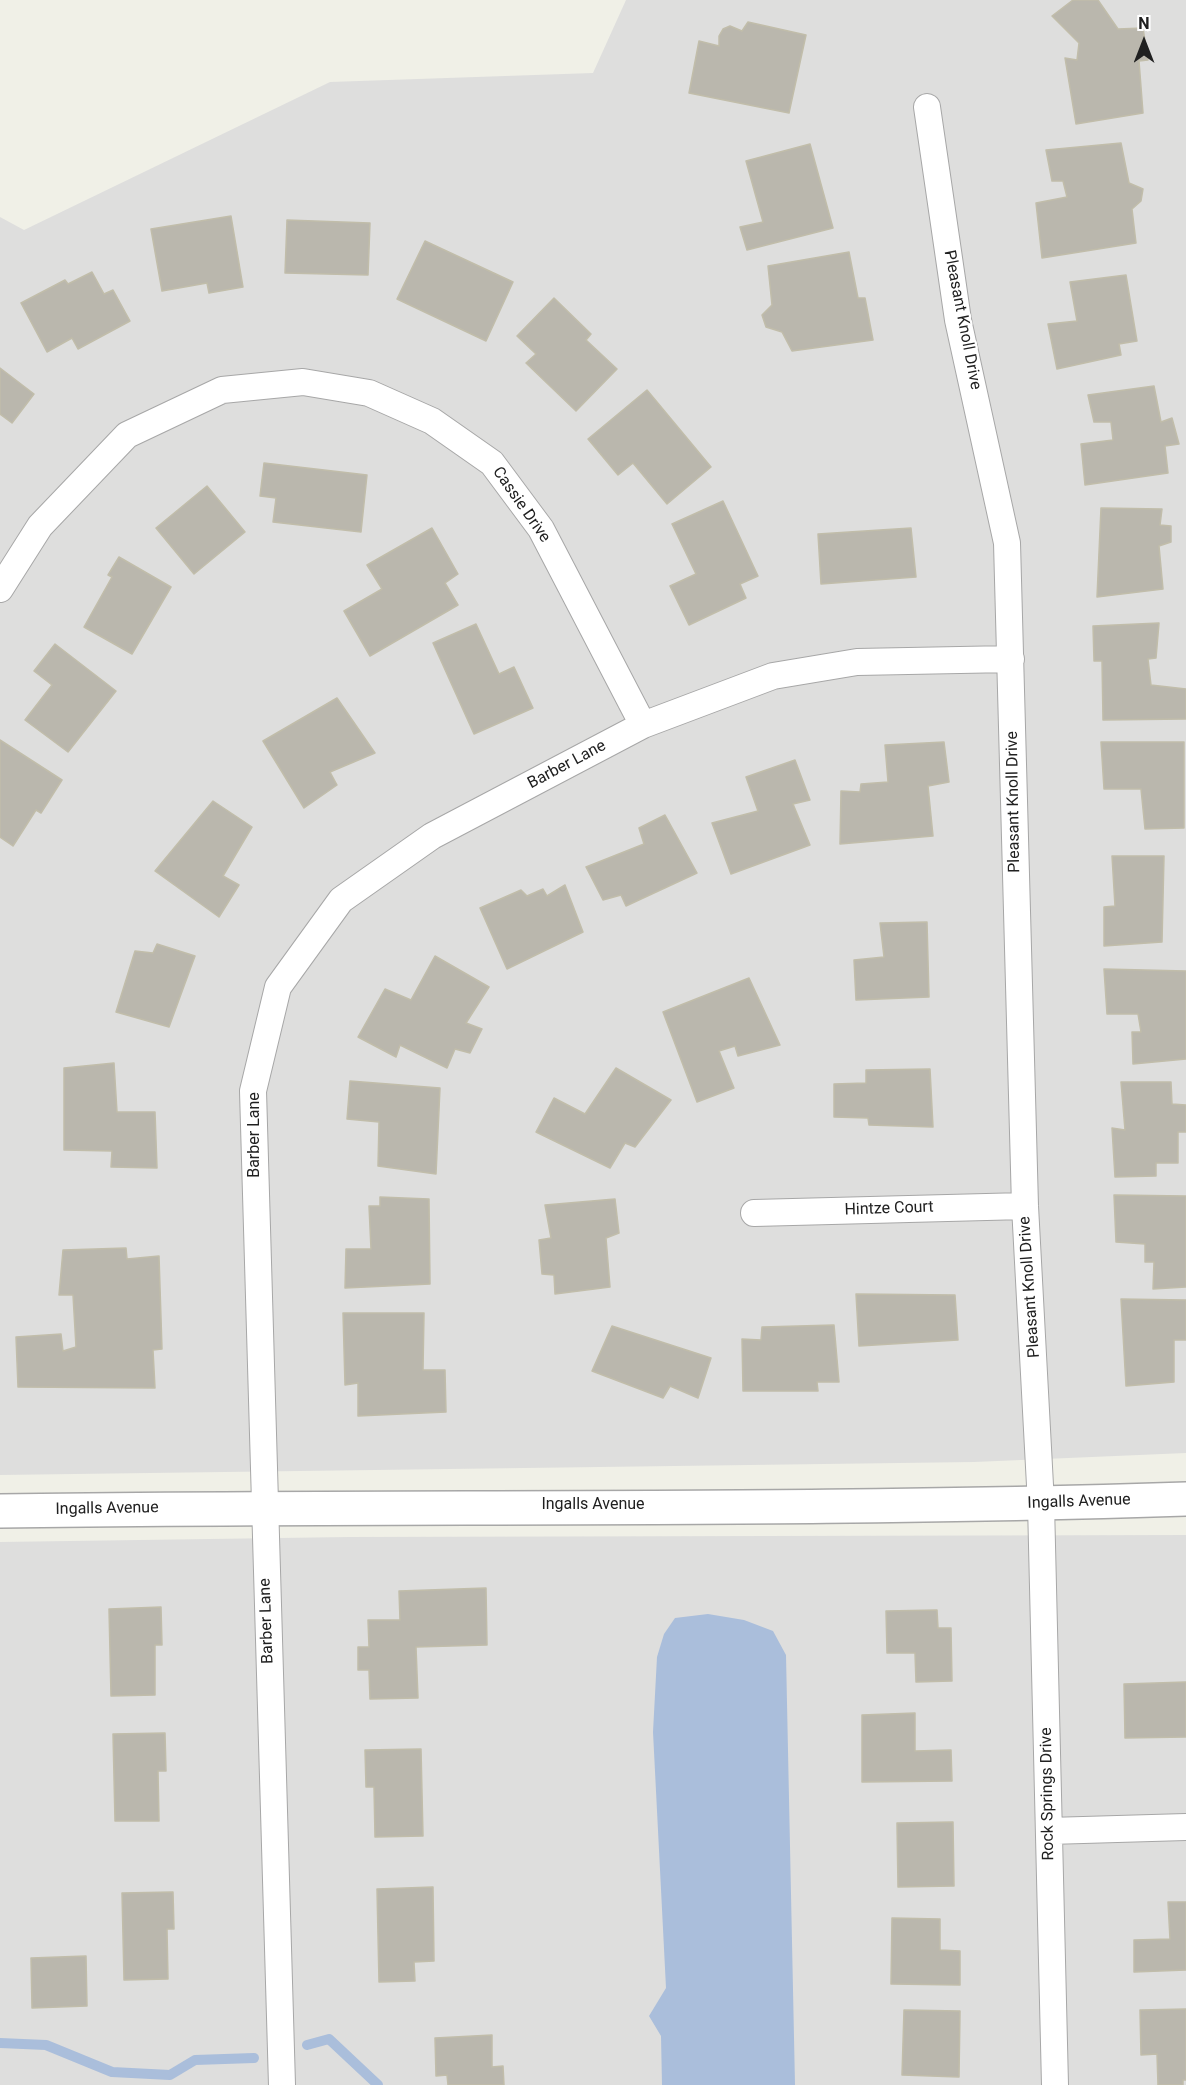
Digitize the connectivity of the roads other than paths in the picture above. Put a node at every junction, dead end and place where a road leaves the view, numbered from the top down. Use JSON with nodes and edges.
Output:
{"nodes":[{"id":1,"x":927,"y":107,"type":"dead end"},
{"id":2,"x":0,"y":589,"type":"edge"},
{"id":3,"x":1011,"y":659,"type":"junction"},
{"id":4,"x":643,"y":725,"type":"junction"},
{"id":5,"x":1025,"y":1206,"type":"junction"},
{"id":6,"x":754,"y":1213,"type":"dead end"},
{"id":7,"x":1186,"y":1499,"type":"edge"},
{"id":8,"x":1041,"y":1504,"type":"junction"},
{"id":9,"x":263,"y":1507,"type":"junction"},
{"id":10,"x":0,"y":1511,"type":"edge"},
{"id":11,"x":1186,"y":1827,"type":"edge"},
{"id":12,"x":1049,"y":1832,"type":"junction"},
{"id":13,"x":282,"y":2085,"type":"edge"},
{"id":14,"x":1055,"y":2085,"type":"edge"}],
"edges":[{"from":1,"to":3,"type":"street","name":"Pleasant Knoll Drive"},
{"from":2,"to":4,"type":"street","name":"Cassie Drive"},
{"from":3,"to":4,"type":"street","name":"Barber Lane"},
{"from":3,"to":5,"type":"street","name":"Pleasant Knoll Drive"},
{"from":4,"to":9,"type":"street","name":"Barber Lane"},
{"from":5,"to":6,"type":"street","name":"Hintze Court"},
{"from":5,"to":8,"type":"street","name":"Pleasant Knoll Drive"},
{"from":7,"to":8,"type":"street","name":"Ingalls Avenue"},
{"from":8,"to":9,"type":"street","name":"Ingalls Avenue"},
{"from":8,"to":12,"type":"street","name":"Rock Springs Drive"},
{"from":9,"to":10,"type":"street","name":"Ingalls Avenue"},
{"from":9,"to":13,"type":"street","name":"Barber Lane"},
{"from":11,"to":12,"type":"street"},
{"from":12,"to":14,"type":"street","name":"Rock Springs Drive"}]}
